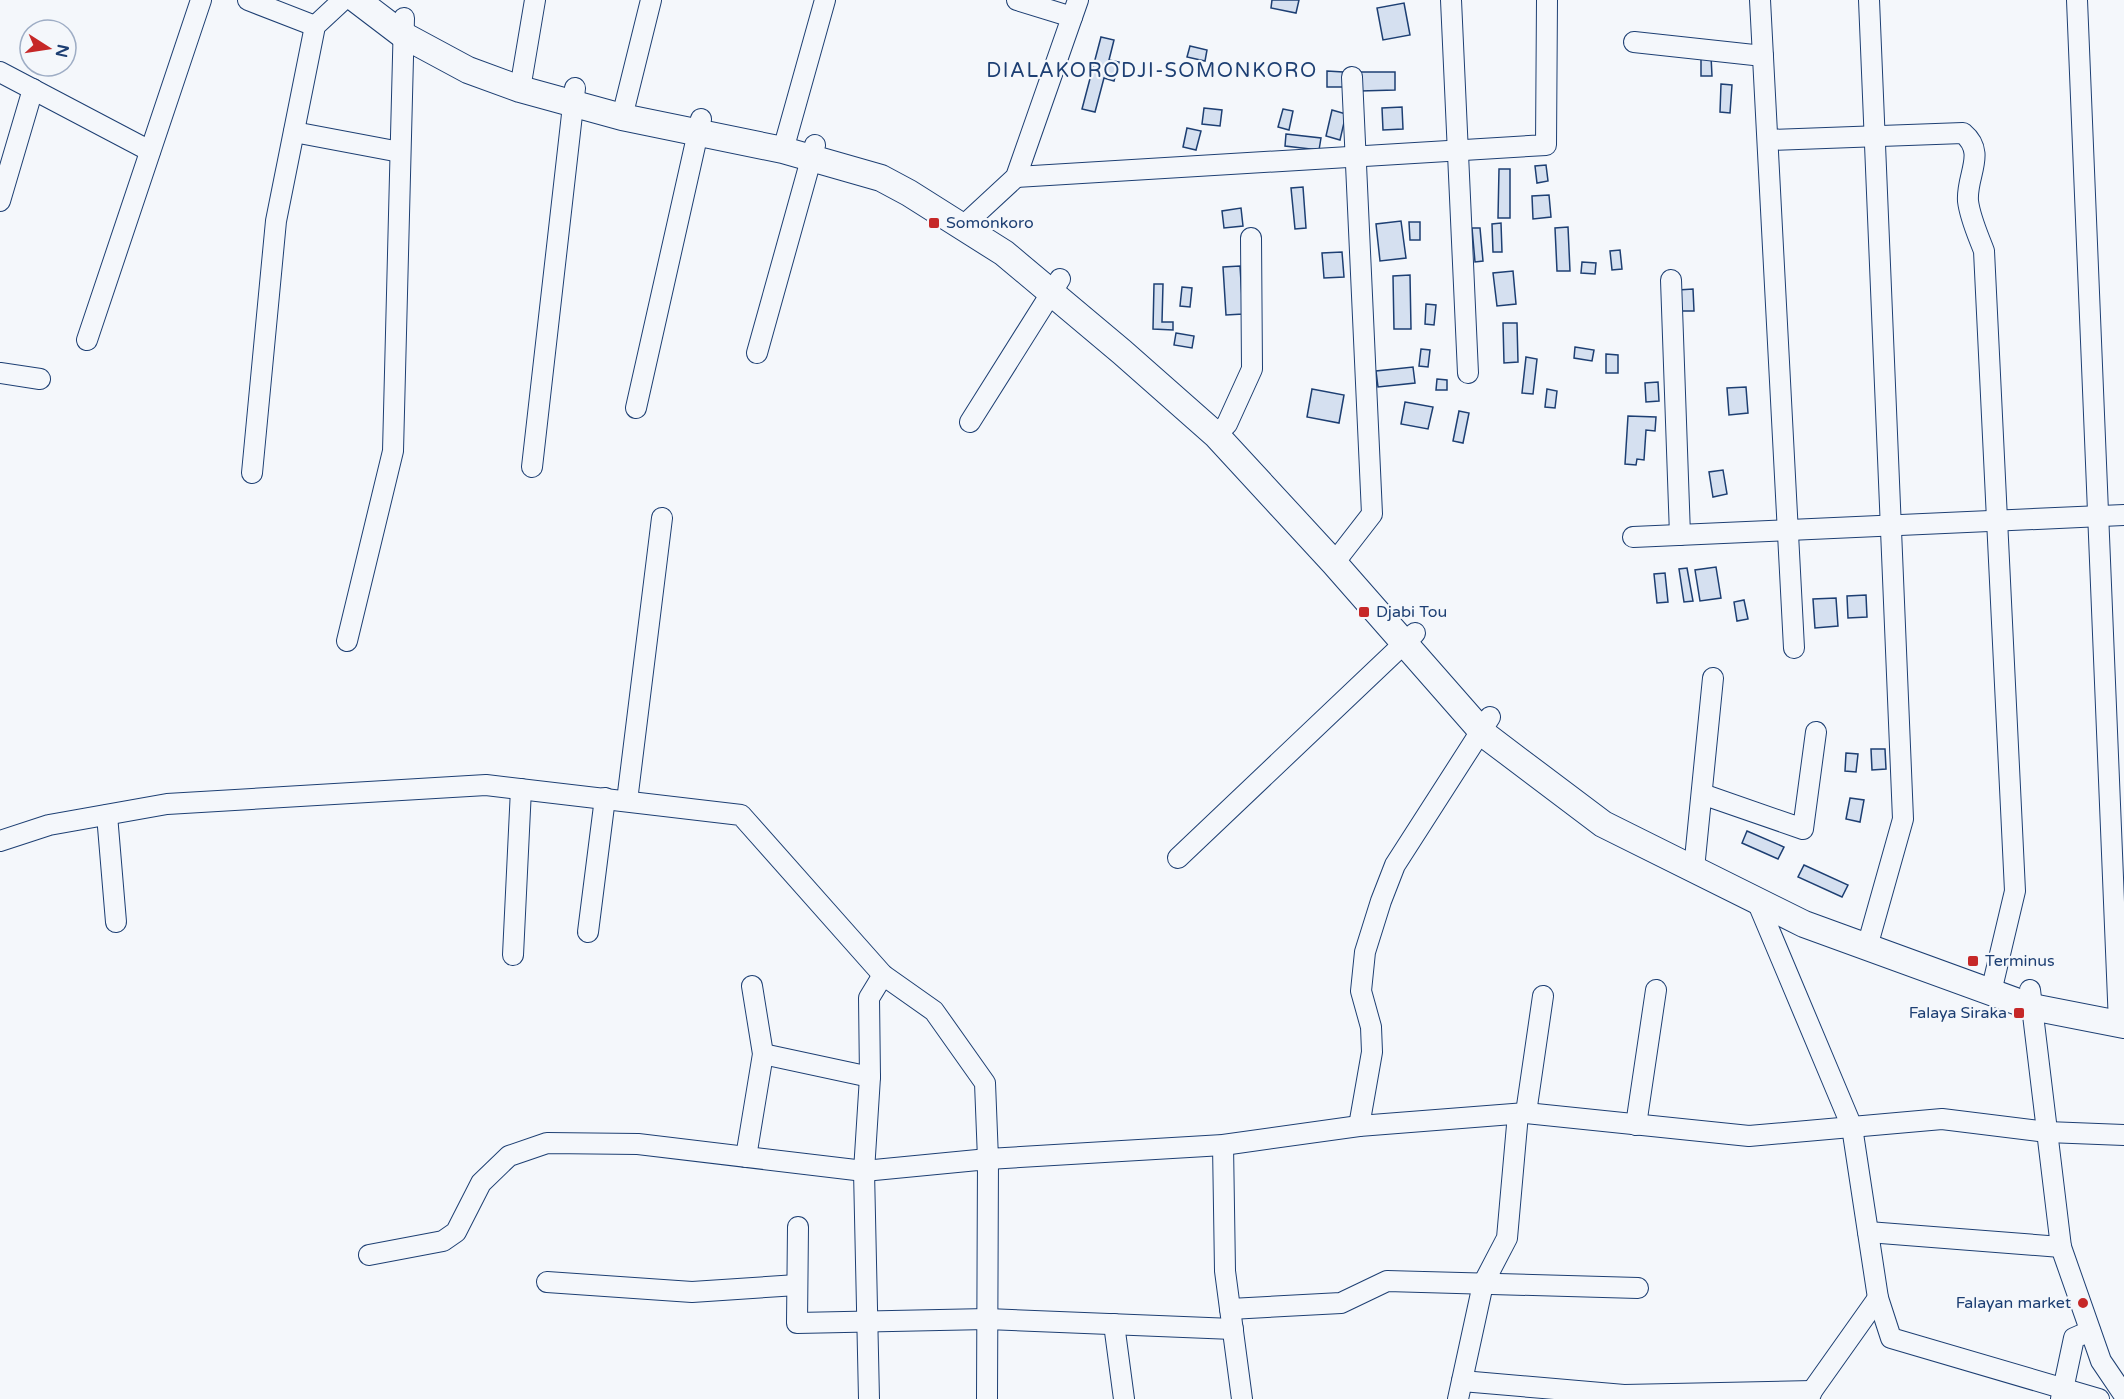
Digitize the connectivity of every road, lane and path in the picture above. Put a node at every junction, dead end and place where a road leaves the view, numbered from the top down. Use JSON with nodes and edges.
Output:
{"nodes":[{"id":1,"x":201,"y":0,"type":"edge"},
{"id":2,"x":248,"y":0,"type":"edge"},
{"id":3,"x":343,"y":0,"type":"edge"},
{"id":4,"x":357,"y":0,"type":"edge"},
{"id":5,"x":381,"y":0,"type":"edge"},
{"id":6,"x":536,"y":0,"type":"edge"},
{"id":7,"x":651,"y":0,"type":"edge"},
{"id":8,"x":825,"y":0,"type":"edge"},
{"id":9,"x":1017,"y":0,"type":"edge"},
{"id":10,"x":1451,"y":0,"type":"edge"},
{"id":11,"x":1547,"y":0,"type":"edge"},
{"id":12,"x":1760,"y":0,"type":"edge"},
{"id":13,"x":1869,"y":0,"type":"edge"},
{"id":14,"x":2078,"y":0,"type":"edge"},
{"id":15,"x":1075,"y":9,"type":"edge"},
{"id":16,"x":315,"y":26,"type":"junction"},
{"id":17,"x":403,"y":26,"type":"junction"},
{"id":18,"x":1634,"y":42,"type":"dead end"},
{"id":19,"x":1763,"y":56,"type":"junction"},
{"id":20,"x":0,"y":72,"type":"edge"},
{"id":21,"x":1352,"y":77,"type":"dead end"},
{"id":22,"x":522,"y":81,"type":"junction"},
{"id":23,"x":33,"y":89,"type":"junction"},
{"id":24,"x":575,"y":96,"type":"junction"},
{"id":25,"x":624,"y":109,"type":"junction"},
{"id":26,"x":700,"y":126,"type":"junction"},
{"id":27,"x":294,"y":132,"type":"junction"},
{"id":28,"x":1875,"y":136,"type":"junction"},
{"id":29,"x":1768,"y":140,"type":"junction"},
{"id":30,"x":785,"y":144,"type":"junction"},
{"id":31,"x":1458,"y":150,"type":"junction"},
{"id":32,"x":150,"y":151,"type":"junction"},
{"id":33,"x":400,"y":152,"type":"junction"},
{"id":34,"x":813,"y":152,"type":"junction"},
{"id":35,"x":1356,"y":157,"type":"junction"},
{"id":36,"x":1016,"y":177,"type":"junction"},
{"id":37,"x":0,"y":201,"type":"edge"},
{"id":38,"x":968,"y":221,"type":"junction"},
{"id":39,"x":1251,"y":238,"type":"dead end"},
{"id":40,"x":1671,"y":280,"type":"dead end"},
{"id":41,"x":1055,"y":286,"type":"junction"},
{"id":42,"x":87,"y":340,"type":"dead end"},
{"id":43,"x":758,"y":353,"type":"dead end"},
{"id":44,"x":0,"y":373,"type":"edge"},
{"id":45,"x":1468,"y":373,"type":"dead end"},
{"id":46,"x":40,"y":379,"type":"dead end"},
{"id":47,"x":636,"y":408,"type":"dead end"},
{"id":48,"x":970,"y":422,"type":"dead end"},
{"id":49,"x":1222,"y":429,"type":"junction"},
{"id":50,"x":532,"y":467,"type":"dead end"},
{"id":51,"x":252,"y":473,"type":"dead end"},
{"id":52,"x":2124,"y":515,"type":"edge"},
{"id":53,"x":2098,"y":516,"type":"junction"},
{"id":54,"x":662,"y":518,"type":"dead end"},
{"id":55,"x":1996,"y":520,"type":"junction"},
{"id":56,"x":1891,"y":525,"type":"junction"},
{"id":57,"x":1788,"y":530,"type":"junction"},
{"id":58,"x":1680,"y":535,"type":"junction"},
{"id":59,"x":1633,"y":537,"type":"dead end"},
{"id":60,"x":1338,"y":557,"type":"junction"},
{"id":61,"x":1410,"y":638,"type":"junction"},
{"id":62,"x":347,"y":641,"type":"dead end"},
{"id":63,"x":1794,"y":648,"type":"dead end"},
{"id":64,"x":1713,"y":678,"type":"dead end"},
{"id":65,"x":1485,"y":723,"type":"junction"},
{"id":66,"x":1816,"y":732,"type":"dead end"},
{"id":67,"x":521,"y":789,"type":"junction"},
{"id":68,"x":1702,"y":794,"type":"junction"},
{"id":69,"x":604,"y":798,"type":"junction"},
{"id":70,"x":627,"y":801,"type":"junction"},
{"id":71,"x":107,"y":815,"type":"junction"},
{"id":72,"x":0,"y":841,"type":"edge"},
{"id":73,"x":1178,"y":858,"type":"dead end"},
{"id":74,"x":1695,"y":861,"type":"junction"},
{"id":75,"x":1757,"y":901,"type":"junction"},
{"id":76,"x":116,"y":922,"type":"dead end"},
{"id":77,"x":588,"y":932,"type":"dead end"},
{"id":78,"x":1869,"y":940,"type":"junction"},
{"id":79,"x":513,"y":955,"type":"dead end"},
{"id":80,"x":883,"y":975,"type":"junction"},
{"id":81,"x":1992,"y":985,"type":"junction"},
{"id":82,"x":752,"y":986,"type":"dead end"},
{"id":83,"x":1656,"y":990,"type":"dead end"},
{"id":84,"x":1543,"y":996,"type":"dead end"},
{"id":85,"x":2031,"y":998,"type":"junction"},
{"id":86,"x":2121,"y":1016,"type":"edge"},
{"id":87,"x":763,"y":1054,"type":"junction"},
{"id":88,"x":870,"y":1077,"type":"junction"},
{"id":89,"x":1522,"y":1113,"type":"junction"},
{"id":90,"x":1636,"y":1125,"type":"junction"},
{"id":91,"x":1359,"y":1126,"type":"junction"},
{"id":92,"x":1852,"y":1127,"type":"junction"},
{"id":93,"x":2047,"y":1132,"type":"junction"},
{"id":94,"x":2124,"y":1135,"type":"edge"},
{"id":95,"x":1223,"y":1145,"type":"junction"},
{"id":96,"x":746,"y":1157,"type":"junction"},
{"id":97,"x":988,"y":1159,"type":"junction"},
{"id":98,"x":864,"y":1171,"type":"junction"},
{"id":99,"x":798,"y":1227,"type":"dead end"},
{"id":100,"x":1868,"y":1232,"type":"junction"},
{"id":101,"x":2061,"y":1247,"type":"junction"},
{"id":102,"x":369,"y":1255,"type":"dead end"},
{"id":103,"x":547,"y":1282,"type":"dead end"},
{"id":104,"x":1483,"y":1284,"type":"junction"},
{"id":105,"x":797,"y":1285,"type":"junction"},
{"id":106,"x":1638,"y":1288,"type":"dead end"},
{"id":107,"x":1878,"y":1298,"type":"junction"},
{"id":108,"x":987,"y":1319,"type":"junction"},
{"id":109,"x":1231,"y":1319,"type":"junction"},
{"id":110,"x":868,"y":1322,"type":"junction"},
{"id":111,"x":1114,"y":1324,"type":"junction"},
{"id":112,"x":2090,"y":1331,"type":"junction"},
{"id":113,"x":1460,"y":1390,"type":"edge"},
{"id":114,"x":2062,"y":1394,"type":"edge"},
{"id":115,"x":1810,"y":1395,"type":"edge"},
{"id":116,"x":2124,"y":1395,"type":"edge"},
{"id":117,"x":869,"y":1399,"type":"edge"},
{"id":118,"x":987,"y":1399,"type":"edge"},
{"id":119,"x":1124,"y":1399,"type":"edge"},
{"id":120,"x":1242,"y":1399,"type":"edge"},
{"id":121,"x":2099,"y":1399,"type":"edge"}],
"edges":[{"from":1,"to":32,"type":"street"},
{"from":2,"to":16,"type":"street"},
{"from":3,"to":16,"type":"street"},
{"from":4,"to":17,"type":"main road"},
{"from":5,"to":17,"type":"main road"},
{"from":6,"to":22,"type":"street"},
{"from":7,"to":25,"type":"street"},
{"from":8,"to":30,"type":"street"},
{"from":9,"to":15,"type":"street"},
{"from":10,"to":31,"type":"street"},
{"from":11,"to":31,"type":"street"},
{"from":12,"to":19,"type":"street"},
{"from":13,"to":28,"type":"street"},
{"from":14,"to":53,"type":"street"},
{"from":15,"to":36,"type":"street"},
{"from":16,"to":27,"type":"street"},
{"from":17,"to":22,"type":"main road"},
{"from":17,"to":33,"type":"street"},
{"from":18,"to":19,"type":"street"},
{"from":19,"to":29,"type":"street"},
{"from":20,"to":23,"type":"street"},
{"from":21,"to":35,"type":"street"},
{"from":22,"to":24,"type":"main road"},
{"from":23,"to":32,"type":"street"},
{"from":23,"to":37,"type":"street"},
{"from":24,"to":25,"type":"main road"},
{"from":24,"to":50,"type":"street"},
{"from":25,"to":26,"type":"main road"},
{"from":26,"to":30,"type":"main road"},
{"from":26,"to":47,"type":"street"},
{"from":27,"to":33,"type":"street"},
{"from":27,"to":51,"type":"street"},
{"from":28,"to":29,"type":"street"},
{"from":28,"to":55,"type":"street"},
{"from":28,"to":56,"type":"street"},
{"from":29,"to":57,"type":"street"},
{"from":30,"to":34,"type":"main road"},
{"from":31,"to":35,"type":"street"},
{"from":31,"to":45,"type":"street"},
{"from":32,"to":42,"type":"street"},
{"from":33,"to":62,"type":"street"},
{"from":34,"to":38,"type":"main road"},
{"from":34,"to":43,"type":"street"},
{"from":35,"to":36,"type":"street"},
{"from":35,"to":60,"type":"street"},
{"from":36,"to":38,"type":"street"},
{"from":38,"to":41,"type":"main road"},
{"from":39,"to":49,"type":"street"},
{"from":40,"to":58,"type":"street"},
{"from":41,"to":48,"type":"street"},
{"from":41,"to":49,"type":"main road"},
{"from":44,"to":46,"type":"street"},
{"from":49,"to":60,"type":"main road"},
{"from":52,"to":53,"type":"street"},
{"from":53,"to":55,"type":"street"},
{"from":53,"to":86,"type":"street"},
{"from":54,"to":70,"type":"street"},
{"from":55,"to":56,"type":"street"},
{"from":55,"to":81,"type":"street"},
{"from":56,"to":57,"type":"street"},
{"from":56,"to":78,"type":"street"},
{"from":57,"to":58,"type":"street"},
{"from":57,"to":63,"type":"street"},
{"from":58,"to":59,"type":"street"},
{"from":60,"to":61,"type":"main road"},
{"from":61,"to":65,"type":"main road"},
{"from":61,"to":73,"type":"street"},
{"from":64,"to":68,"type":"street"},
{"from":65,"to":74,"type":"main road"},
{"from":65,"to":91,"type":"street"},
{"from":66,"to":68,"type":"street"},
{"from":67,"to":69,"type":"street"},
{"from":67,"to":71,"type":"street"},
{"from":67,"to":79,"type":"street"},
{"from":68,"to":74,"type":"street"},
{"from":69,"to":70,"type":"street"},
{"from":69,"to":77,"type":"street"},
{"from":70,"to":80,"type":"street"},
{"from":71,"to":72,"type":"street"},
{"from":71,"to":76,"type":"street"},
{"from":74,"to":75,"type":"main road"},
{"from":74,"to":78,"type":"main road"},
{"from":75,"to":78,"type":"main road"},
{"from":75,"to":92,"type":"street"},
{"from":78,"to":81,"type":"main road"},
{"from":80,"to":88,"type":"street"},
{"from":80,"to":97,"type":"street"},
{"from":81,"to":85,"type":"main road"},
{"from":82,"to":87,"type":"street"},
{"from":83,"to":90,"type":"street"},
{"from":84,"to":89,"type":"street"},
{"from":85,"to":86,"type":"main road"},
{"from":85,"to":93,"type":"street"},
{"from":87,"to":88,"type":"street"},
{"from":87,"to":96,"type":"street"},
{"from":88,"to":98,"type":"street"},
{"from":89,"to":90,"type":"street"},
{"from":89,"to":91,"type":"street"},
{"from":89,"to":104,"type":"street"},
{"from":90,"to":92,"type":"street"},
{"from":91,"to":95,"type":"street"},
{"from":92,"to":93,"type":"street"},
{"from":92,"to":100,"type":"street"},
{"from":93,"to":94,"type":"street"},
{"from":93,"to":101,"type":"street"},
{"from":95,"to":97,"type":"street"},
{"from":95,"to":109,"type":"street"},
{"from":96,"to":98,"type":"street"},
{"from":96,"to":102,"type":"street"},
{"from":97,"to":98,"type":"street"},
{"from":97,"to":108,"type":"street"},
{"from":98,"to":110,"type":"street"},
{"from":99,"to":105,"type":"street"},
{"from":100,"to":101,"type":"street"},
{"from":100,"to":107,"type":"street"},
{"from":101,"to":112,"type":"street"},
{"from":103,"to":105,"type":"street"},
{"from":104,"to":106,"type":"street"},
{"from":104,"to":109,"type":"street"},
{"from":104,"to":113,"type":"street"},
{"from":105,"to":110,"type":"street"},
{"from":107,"to":114,"type":"street"},
{"from":107,"to":115,"type":"street"},
{"from":108,"to":110,"type":"street"},
{"from":108,"to":111,"type":"street"},
{"from":108,"to":118,"type":"street"},
{"from":109,"to":111,"type":"street"},
{"from":109,"to":120,"type":"street"},
{"from":110,"to":117,"type":"street"},
{"from":111,"to":119,"type":"street"},
{"from":112,"to":114,"type":"street"},
{"from":112,"to":116,"type":"street"},
{"from":113,"to":115,"type":"street"},
{"from":114,"to":121,"type":"street"}]}
